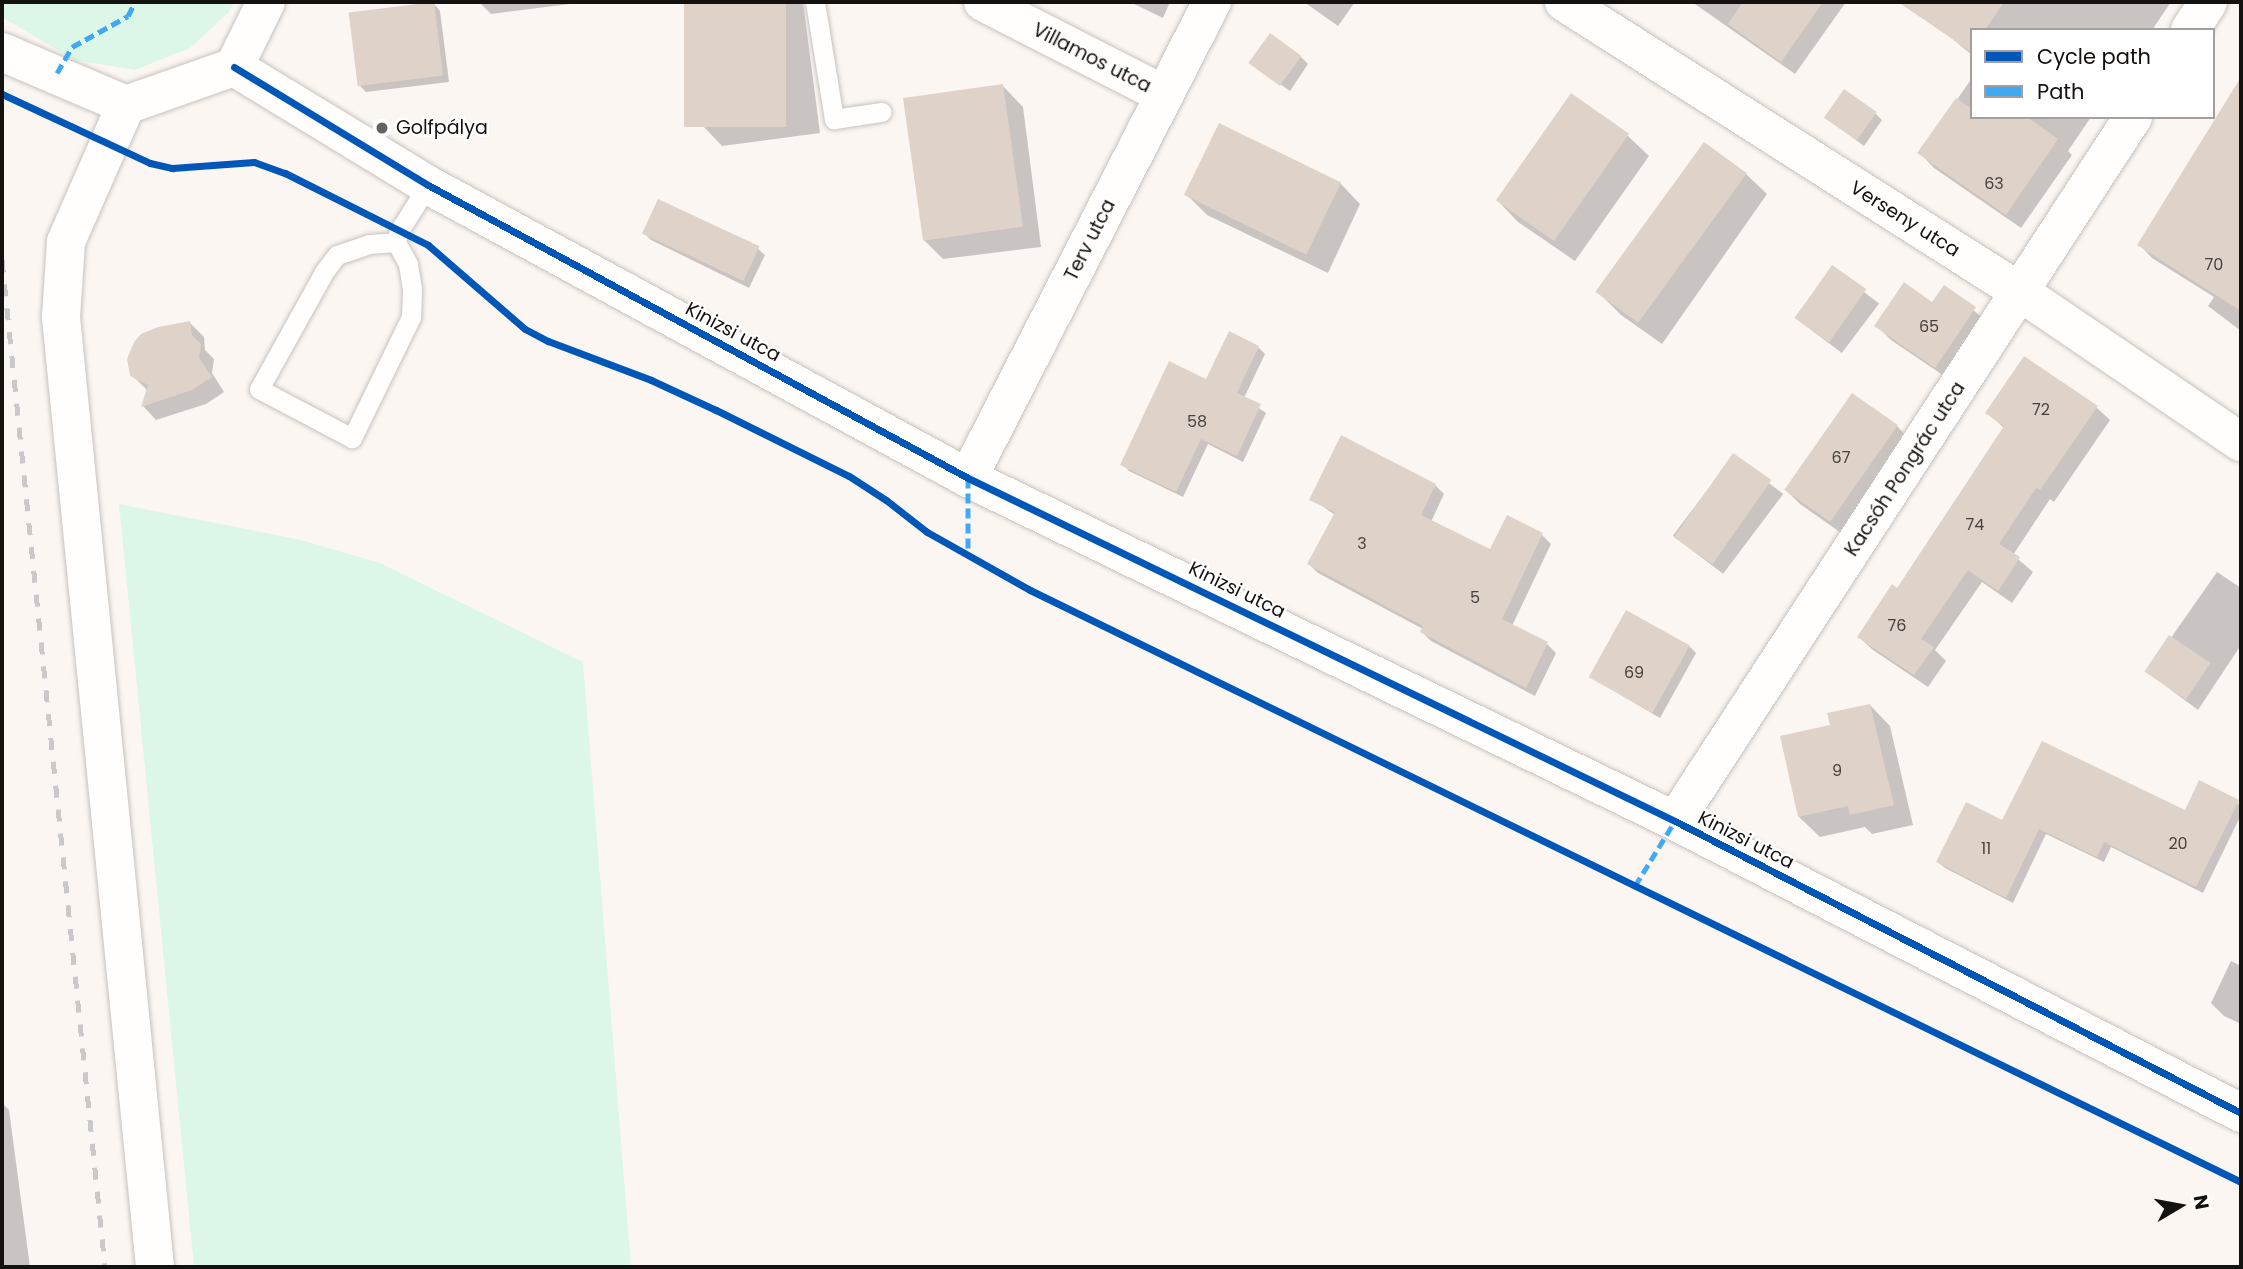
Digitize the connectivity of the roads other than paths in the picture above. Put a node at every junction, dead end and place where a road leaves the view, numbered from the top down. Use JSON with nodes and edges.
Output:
{"nodes":[{"id":1,"x":266,"y":2,"type":"edge"},
{"id":2,"x":815,"y":2,"type":"edge"},
{"id":3,"x":983,"y":2,"type":"edge"},
{"id":4,"x":1212,"y":2,"type":"edge"},
{"id":5,"x":1563,"y":2,"type":"edge"},
{"id":6,"x":2208,"y":2,"type":"edge"},
{"id":7,"x":2191,"y":28,"type":"edge"},
{"id":8,"x":2,"y":51,"type":"edge"},
{"id":9,"x":234,"y":67,"type":"junction"},
{"id":10,"x":1165,"y":94,"type":"junction"},
{"id":11,"x":126,"y":105,"type":"junction"},
{"id":12,"x":881,"y":111,"type":"dead end"},
{"id":13,"x":2132,"y":119,"type":"edge"},
{"id":14,"x":428,"y":185,"type":"junction"},
{"id":15,"x":396,"y":242,"type":"junction"},
{"id":16,"x":2020,"y":292,"type":"junction"},
{"id":17,"x":2241,"y":442,"type":"edge"},
{"id":18,"x":968,"y":478,"type":"junction"},
{"id":19,"x":1675,"y":821,"type":"junction"},
{"id":20,"x":2241,"y":1113,"type":"edge"},
{"id":21,"x":155,"y":1267,"type":"edge"}],
"edges":[{"from":1,"to":9,"type":"street"},
{"from":2,"to":12,"type":"lane"},
{"from":3,"to":10,"type":"street","name":"Villamos utca"},
{"from":4,"to":10,"type":"street","name":"Terv utca"},
{"from":5,"to":16,"type":"street","name":"Verseny utca"},
{"from":6,"to":7,"type":"street"},
{"from":8,"to":11,"type":"street"},
{"from":9,"to":11,"type":"street"},
{"from":9,"to":14,"type":"street","name":"Kinizsi utca"},
{"from":10,"to":18,"type":"street","name":"Terv utca"},
{"from":11,"to":21,"type":"street"},
{"from":13,"to":16,"type":"street","name":"Kacsóh Pongrác utca"},
{"from":14,"to":15,"type":"lane"},
{"from":14,"to":18,"type":"street","name":"Kinizsi utca"},
{"from":15,"to":15,"type":"lane"},
{"from":16,"to":17,"type":"street","name":"Verseny utca"},
{"from":16,"to":19,"type":"street","name":"Kacsóh Pongrác utca"},
{"from":18,"to":19,"type":"street","name":"Kinizsi utca"},
{"from":19,"to":20,"type":"street","name":"Kinizsi utca"}]}
